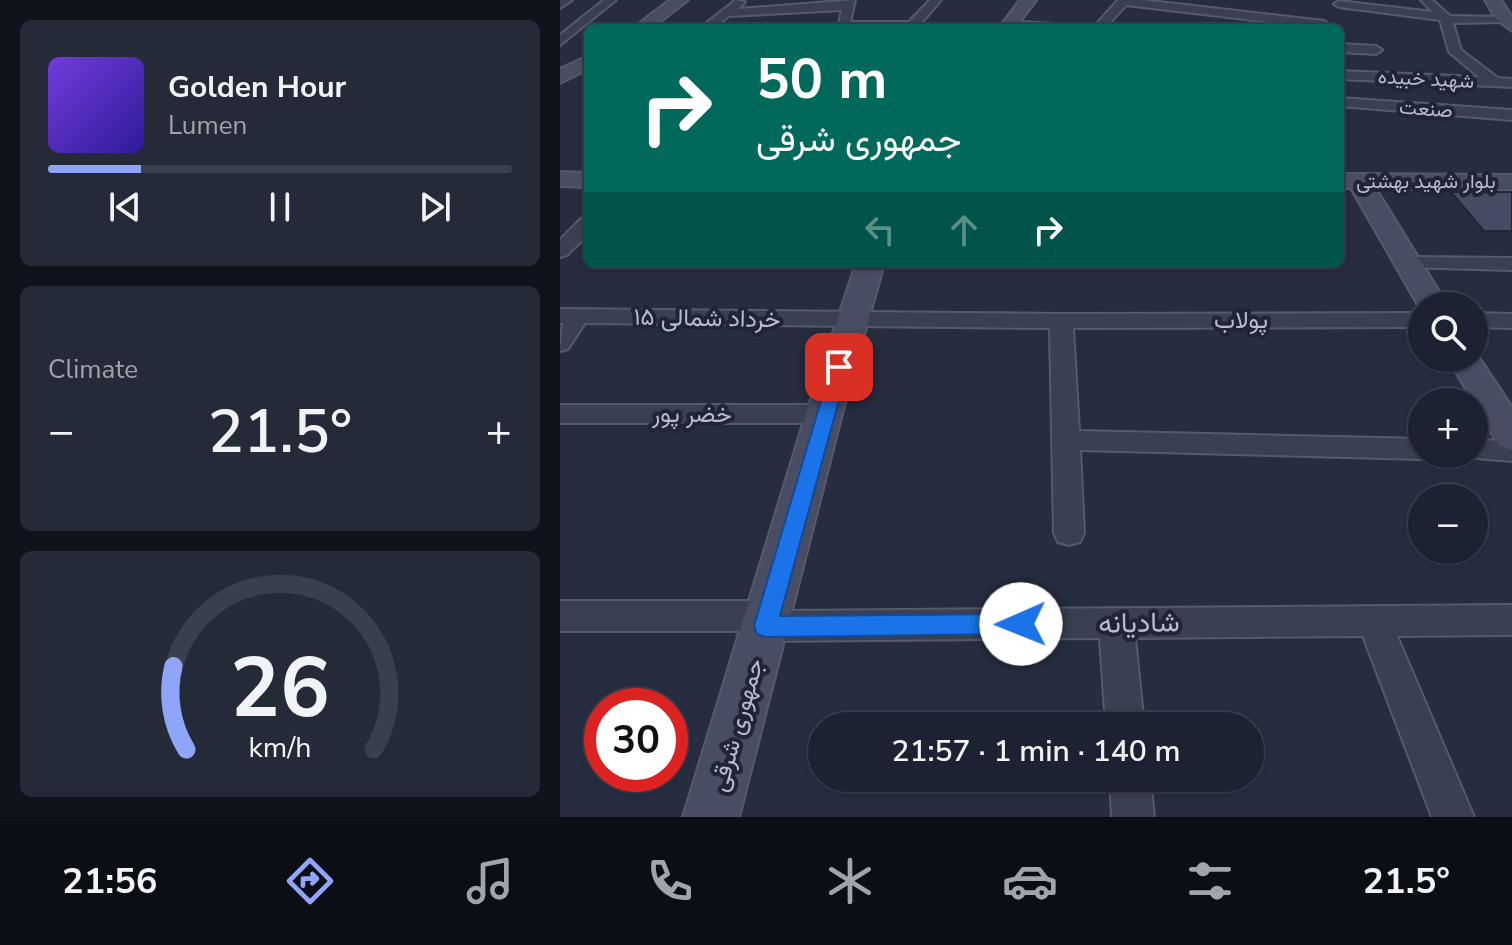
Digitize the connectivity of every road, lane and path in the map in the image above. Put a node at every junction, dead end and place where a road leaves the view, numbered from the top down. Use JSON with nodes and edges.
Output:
{"nodes":[{"id":1,"x":567,"y":0,"type":"edge"},
{"id":2,"x":611,"y":0,"type":"edge"},
{"id":3,"x":680,"y":0,"type":"edge"},
{"id":4,"x":742,"y":0,"type":"edge"},
{"id":5,"x":936,"y":0,"type":"edge"},
{"id":6,"x":1028,"y":0,"type":"edge"},
{"id":7,"x":1229,"y":0,"type":"edge"},
{"id":8,"x":1426,"y":0,"type":"edge"},
{"id":9,"x":1493,"y":0,"type":"edge"},
{"id":10,"x":1124,"y":1,"type":"edge"},
{"id":11,"x":1337,"y":2,"type":"edge"},
{"id":12,"x":848,"y":3,"type":"edge"},
{"id":13,"x":1186,"y":4,"type":"edge"},
{"id":14,"x":560,"y":5,"type":"edge"},
{"id":15,"x":1211,"y":10,"type":"junction"},
{"id":16,"x":1466,"y":12,"type":"dead end"},
{"id":17,"x":725,"y":13,"type":"junction"},
{"id":18,"x":1445,"y":19,"type":"junction"},
{"id":19,"x":1481,"y":20,"type":"junction"},
{"id":20,"x":1508,"y":22,"type":"edge"},
{"id":21,"x":647,"y":24,"type":"edge"},
{"id":22,"x":711,"y":24,"type":"edge"},
{"id":23,"x":844,"y":24,"type":"edge"},
{"id":24,"x":914,"y":24,"type":"edge"},
{"id":25,"x":1010,"y":24,"type":"edge"},
{"id":26,"x":1103,"y":24,"type":"edge"},
{"id":27,"x":1309,"y":24,"type":"edge"},
{"id":28,"x":1324,"y":24,"type":"edge"},
{"id":29,"x":560,"y":41,"type":"edge"},
{"id":30,"x":1344,"y":48,"type":"edge"},
{"id":31,"x":1376,"y":50,"type":"dead end"},
{"id":32,"x":584,"y":63,"type":"edge"},
{"id":33,"x":1446,"y":65,"type":"dead end"},
{"id":34,"x":1473,"y":66,"type":"junction"},
{"id":35,"x":1344,"y":75,"type":"edge"},
{"id":36,"x":560,"y":77,"type":"edge"},
{"id":37,"x":1494,"y":82,"type":"junction"},
{"id":38,"x":1512,"y":83,"type":"edge"},
{"id":39,"x":1344,"y":102,"type":"edge"},
{"id":40,"x":1512,"y":115,"type":"edge"},
{"id":41,"x":560,"y":168,"type":"edge"},
{"id":42,"x":584,"y":169,"type":"edge"},
{"id":43,"x":1512,"y":170,"type":"edge"},
{"id":44,"x":1346,"y":177,"type":"edge"},
{"id":45,"x":560,"y":179,"type":"edge"},
{"id":46,"x":584,"y":180,"type":"edge"},
{"id":47,"x":1512,"y":182,"type":"edge"},
{"id":48,"x":584,"y":227,"type":"edge"},
{"id":49,"x":560,"y":251,"type":"edge"},
{"id":50,"x":1408,"y":263,"type":"junction"},
{"id":51,"x":1512,"y":264,"type":"edge"},
{"id":52,"x":869,"y":268,"type":"edge"},
{"id":53,"x":1425,"y":292,"type":"edge"},
{"id":54,"x":569,"y":316,"type":"edge"},
{"id":55,"x":854,"y":319,"type":"junction"},
{"id":56,"x":1408,"y":320,"type":"edge"},
{"id":57,"x":1488,"y":320,"type":"edge"},
{"id":58,"x":1061,"y":321,"type":"junction"},
{"id":59,"x":1512,"y":321,"type":"edge"},
{"id":60,"x":560,"y":344,"type":"edge"},
{"id":61,"x":1474,"y":372,"type":"edge"},
{"id":62,"x":560,"y":414,"type":"edge"},
{"id":63,"x":824,"y":414,"type":"junction"},
{"id":64,"x":1512,"y":435,"type":"edge"},
{"id":65,"x":1065,"y":440,"type":"junction"},
{"id":66,"x":1408,"y":449,"type":"edge"},
{"id":67,"x":1488,"y":450,"type":"edge"},
{"id":68,"x":1512,"y":451,"type":"edge"},
{"id":69,"x":1069,"y":533,"type":"dead end"},
{"id":70,"x":560,"y":616,"type":"edge"},
{"id":71,"x":1512,"y":620,"type":"edge"},
{"id":72,"x":767,"y":621,"type":"junction"},
{"id":73,"x":1374,"y":621,"type":"junction"},
{"id":74,"x":1116,"y":623,"type":"junction"},
{"id":75,"x":1124,"y":712,"type":"edge"},
{"id":76,"x":1131,"y":792,"type":"edge"},
{"id":77,"x":711,"y":817,"type":"edge"},
{"id":78,"x":1133,"y":817,"type":"edge"},
{"id":79,"x":1453,"y":817,"type":"edge"}],
"edges":[{"from":1,"to":14,"type":"street"},
{"from":2,"to":29,"type":"street"},
{"from":3,"to":21,"type":"street"},
{"from":4,"to":17,"type":"street"},
{"from":5,"to":24,"type":"street"},
{"from":6,"to":25,"type":"street"},
{"from":7,"to":15,"type":"street"},
{"from":8,"to":18,"type":"street"},
{"from":9,"to":20,"type":"street"},
{"from":10,"to":13,"type":"street"},
{"from":10,"to":26,"type":"street"},
{"from":11,"to":18,"type":"street"},
{"from":11,"to":28,"type":"street"},
{"from":12,"to":17,"type":"street"},
{"from":12,"to":23,"type":"street"},
{"from":13,"to":15,"type":"street"},
{"from":15,"to":27,"type":"street"},
{"from":16,"to":19,"type":"street"},
{"from":17,"to":22,"type":"street"},
{"from":18,"to":19,"type":"street"},
{"from":18,"to":34,"type":"street"},
{"from":19,"to":20,"type":"street"},
{"from":30,"to":31,"type":"street"},
{"from":32,"to":36,"type":"street"},
{"from":33,"to":34,"type":"street"},
{"from":34,"to":37,"type":"street"},
{"from":35,"to":37,"type":"street","name":"شهید خبیده"},
{"from":37,"to":38,"type":"street","name":"شهید خبیده"},
{"from":39,"to":40,"type":"street","name":"صنعت"},
{"from":41,"to":42,"type":"street"},
{"from":43,"to":44,"type":"street","name":"بلوار شهید بهشتی"},
{"from":44,"to":47,"type":"street","name":"بلوار شهید بهشتی"},
{"from":44,"to":50,"type":"street"},
{"from":45,"to":46,"type":"street"},
{"from":48,"to":49,"type":"street"},
{"from":50,"to":51,"type":"street"},
{"from":50,"to":53,"type":"street"},
{"from":52,"to":55,"type":"street","name":"جمهوری شرقی"},
{"from":54,"to":55,"type":"street","name":"۱۵ خرداد شمالی"},
{"from":54,"to":60,"type":"street"},
{"from":55,"to":58,"type":"street","name":"۱۵ خرداد شمالی"},
{"from":55,"to":63,"type":"street","name":"جمهوری شرقی"},
{"from":56,"to":58,"type":"street","name":"پولاب"},
{"from":57,"to":59,"type":"street"},
{"from":58,"to":65,"type":"street"},
{"from":61,"to":64,"type":"street"},
{"from":62,"to":63,"type":"street","name":"خضر پور"},
{"from":63,"to":72,"type":"street","name":"جمهوری شرقی"},
{"from":65,"to":66,"type":"street"},
{"from":65,"to":69,"type":"street"},
{"from":67,"to":68,"type":"street"},
{"from":70,"to":72,"type":"street","name":"شادیانه"},
{"from":71,"to":73,"type":"street","name":"شادیانه"},
{"from":72,"to":74,"type":"street","name":"شادیانه"},
{"from":72,"to":77,"type":"street","name":"جمهوری شرقی"},
{"from":73,"to":74,"type":"street","name":"شادیانه"},
{"from":73,"to":79,"type":"street"},
{"from":74,"to":75,"type":"street"},
{"from":76,"to":78,"type":"street"}]}
